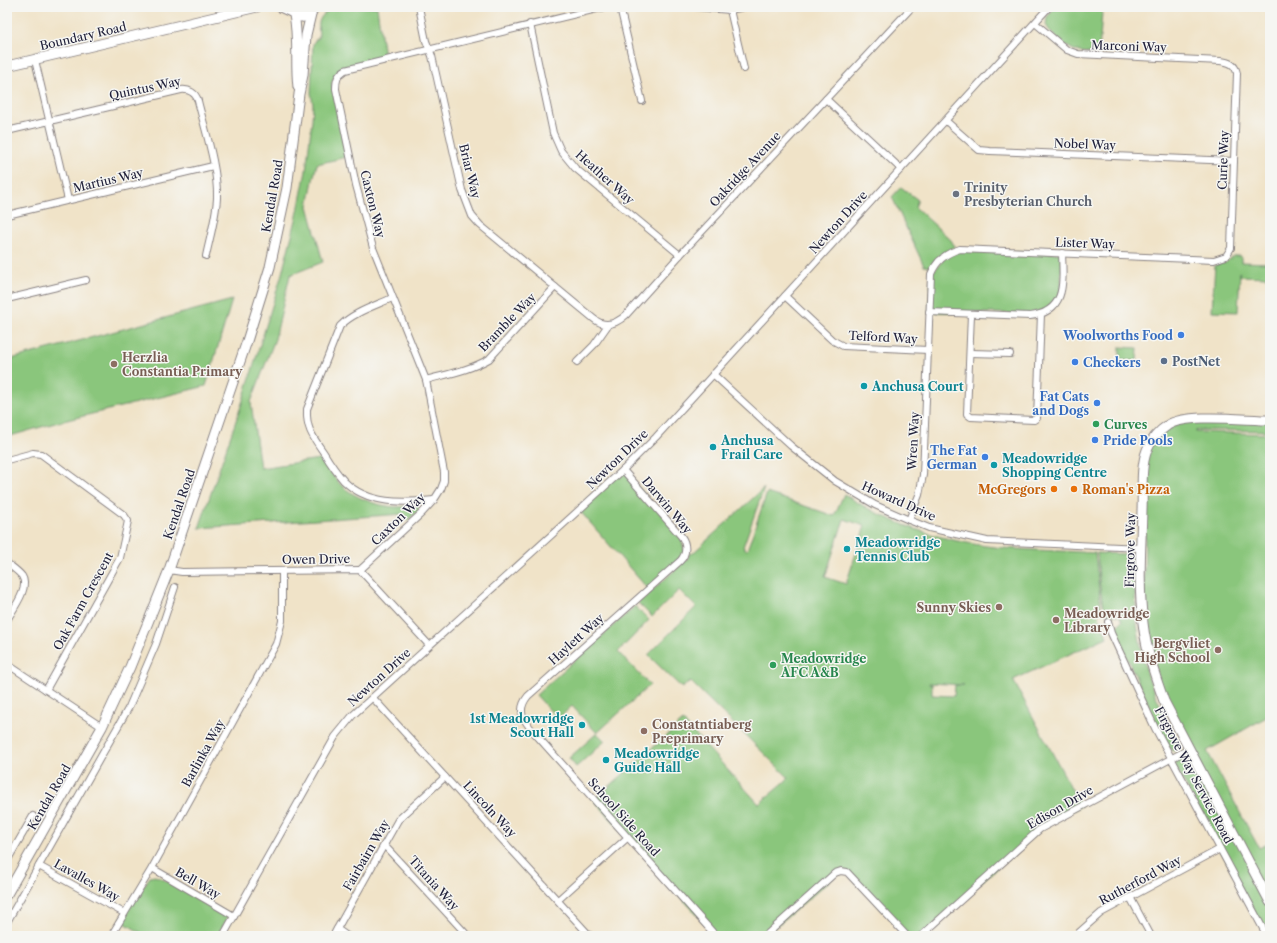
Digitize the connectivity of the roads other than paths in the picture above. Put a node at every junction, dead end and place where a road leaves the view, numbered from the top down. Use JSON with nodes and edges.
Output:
{"nodes":[{"id":1,"x":258,"y":7,"type":"edge"},
{"id":2,"x":280,"y":7,"type":"edge"},
{"id":3,"x":419,"y":7,"type":"edge"},
{"id":4,"x":605,"y":7,"type":"edge"},
{"id":5,"x":620,"y":7,"type":"edge"},
{"id":6,"x":696,"y":7,"type":"edge"},
{"id":7,"x":744,"y":7,"type":"edge"},
{"id":8,"x":912,"y":7,"type":"edge"},
{"id":9,"x":1049,"y":7,"type":"edge"},
{"id":10,"x":314,"y":10,"type":"edge"},
{"id":11,"x":730,"y":10,"type":"junction"},
{"id":12,"x":292,"y":12,"type":"edge"},
{"id":13,"x":1035,"y":22,"type":"junction"},
{"id":14,"x":530,"y":24,"type":"junction"},
{"id":15,"x":430,"y":50,"type":"junction"},
{"id":16,"x":35,"y":60,"type":"junction"},
{"id":17,"x":1233,"y":64,"type":"joint"},
{"id":18,"x":7,"y":66,"type":"edge"},
{"id":19,"x":744,"y":69,"type":"dead end"},
{"id":20,"x":298,"y":94,"type":"junction"},
{"id":21,"x":826,"y":99,"type":"junction"},
{"id":22,"x":642,"y":101,"type":"dead end"},
{"id":23,"x":49,"y":121,"type":"junction"},
{"id":24,"x":946,"y":121,"type":"junction"},
{"id":25,"x":7,"y":131,"type":"edge"},
{"id":26,"x":1234,"y":161,"type":"junction"},
{"id":27,"x":213,"y":166,"type":"junction"},
{"id":28,"x":901,"y":168,"type":"junction"},
{"id":29,"x":68,"y":200,"type":"junction"},
{"id":30,"x":7,"y":215,"type":"edge"},
{"id":31,"x":1062,"y":253,"type":"junction"},
{"id":32,"x":680,"y":255,"type":"junction"},
{"id":33,"x":206,"y":256,"type":"dead end"},
{"id":34,"x":944,"y":256,"type":"joint"},
{"id":35,"x":1226,"y":256,"type":"joint"},
{"id":36,"x":86,"y":280,"type":"dead end"},
{"id":37,"x":555,"y":287,"type":"junction"},
{"id":38,"x":785,"y":296,"type":"junction"},
{"id":39,"x":392,"y":298,"type":"junction"},
{"id":40,"x":7,"y":300,"type":"edge"},
{"id":41,"x":929,"y":312,"type":"junction"},
{"id":42,"x":971,"y":314,"type":"junction"},
{"id":43,"x":1041,"y":314,"type":"junction"},
{"id":44,"x":608,"y":324,"type":"junction"},
{"id":45,"x":928,"y":350,"type":"junction"},
{"id":46,"x":970,"y":353,"type":"junction"},
{"id":47,"x":1010,"y":354,"type":"dead end"},
{"id":48,"x":577,"y":362,"type":"dead end"},
{"id":49,"x":713,"y":374,"type":"junction"},
{"id":50,"x":426,"y":380,"type":"junction"},
{"id":51,"x":1270,"y":420,"type":"edge"},
{"id":52,"x":7,"y":460,"type":"edge"},
{"id":53,"x":622,"y":470,"type":"junction"},
{"id":54,"x":434,"y":500,"type":"junction"},
{"id":55,"x":909,"y":520,"type":"junction"},
{"id":56,"x":1141,"y":548,"type":"junction"},
{"id":57,"x":7,"y":563,"type":"edge"},
{"id":58,"x":169,"y":570,"type":"junction"},
{"id":59,"x":360,"y":570,"type":"junction"},
{"id":60,"x":282,"y":571,"type":"junction"},
{"id":61,"x":175,"y":587,"type":"dead end"},
{"id":62,"x":648,"y":589,"type":"joint"},
{"id":63,"x":7,"y":620,"type":"edge"},
{"id":64,"x":1108,"y":622,"type":"dead end"},
{"id":65,"x":429,"y":646,"type":"junction"},
{"id":66,"x":7,"y":664,"type":"edge"},
{"id":67,"x":46,"y":690,"type":"junction"},
{"id":68,"x":373,"y":698,"type":"junction"},
{"id":69,"x":522,"y":709,"type":"joint"},
{"id":70,"x":102,"y":727,"type":"junction"},
{"id":71,"x":1189,"y":749,"type":"junction"},
{"id":72,"x":1171,"y":758,"type":"junction"},
{"id":73,"x":445,"y":776,"type":"junction"},
{"id":74,"x":33,"y":816,"type":"dead end"},
{"id":75,"x":627,"y":838,"type":"junction"},
{"id":76,"x":384,"y":845,"type":"junction"},
{"id":77,"x":1220,"y":849,"type":"junction"},
{"id":78,"x":7,"y":861,"type":"edge"},
{"id":79,"x":39,"y":866,"type":"junction"},
{"id":80,"x":152,"y":868,"type":"junction"},
{"id":81,"x":7,"y":894,"type":"edge"},
{"id":82,"x":1130,"y":897,"type":"junction"},
{"id":83,"x":558,"y":900,"type":"junction"},
{"id":84,"x":1270,"y":902,"type":"edge"},
{"id":85,"x":124,"y":913,"type":"junction"},
{"id":86,"x":234,"y":916,"type":"junction"},
{"id":87,"x":7,"y":922,"type":"edge"},
{"id":88,"x":337,"y":929,"type":"junction"},
{"id":89,"x":111,"y":936,"type":"edge"},
{"id":90,"x":223,"y":936,"type":"edge"},
{"id":91,"x":333,"y":936,"type":"edge"},
{"id":92,"x":347,"y":936,"type":"edge"},
{"id":93,"x":468,"y":936,"type":"edge"},
{"id":94,"x":590,"y":936,"type":"edge"},
{"id":95,"x":716,"y":936,"type":"edge"},
{"id":96,"x":765,"y":936,"type":"edge"},
{"id":97,"x":907,"y":936,"type":"edge"},
{"id":98,"x":921,"y":936,"type":"edge"},
{"id":99,"x":1075,"y":936,"type":"edge"},
{"id":100,"x":1151,"y":936,"type":"edge"},
{"id":101,"x":1267,"y":936,"type":"edge"}],
"edges":[{"from":1,"to":16,"type":"main road","name":"Boundary Road"},
{"from":2,"to":12,"type":"main road"},
{"from":3,"to":15,"type":"street","name":"Briar Way"},
{"from":4,"to":14,"type":"street","name":"Caxton Way"},
{"from":5,"to":22,"type":"street"},
{"from":6,"to":11,"type":"street"},
{"from":7,"to":11,"type":"street"},
{"from":8,"to":21,"type":"street","name":"Oakridge Avenue"},
{"from":9,"to":13,"type":"street","name":"Newton Drive"},
{"from":10,"to":12,"type":"main road"},
{"from":10,"to":20,"type":"main road","name":"Kendal Road"},
{"from":11,"to":19,"type":"street"},
{"from":12,"to":20,"type":"main road","name":"Kendal Road"},
{"from":13,"to":17,"type":"street","name":"Marconi Way"},
{"from":13,"to":24,"type":"street","name":"Newton Drive"},
{"from":14,"to":15,"type":"street","name":"Caxton Way"},
{"from":14,"to":32,"type":"street","name":"Heather Way"},
{"from":15,"to":37,"type":"street","name":"Briar Way"},
{"from":15,"to":39,"type":"street","name":"Caxton Way"},
{"from":16,"to":18,"type":"main road","name":"Boundary Road"},
{"from":16,"to":23,"type":"street"},
{"from":17,"to":26,"type":"street","name":"Curie Way"},
{"from":20,"to":58,"type":"main road","name":"Kendal Road"},
{"from":21,"to":28,"type":"street"},
{"from":21,"to":32,"type":"street","name":"Oakridge Avenue"},
{"from":23,"to":25,"type":"street","name":"Quintus Way"},
{"from":23,"to":27,"type":"street","name":"Quintus Way"},
{"from":23,"to":29,"type":"street"},
{"from":24,"to":26,"type":"street","name":"Nobel Way"},
{"from":24,"to":28,"type":"street","name":"Newton Drive"},
{"from":26,"to":35,"type":"street","name":"Curie Way"},
{"from":27,"to":29,"type":"street","name":"Martius Way"},
{"from":27,"to":33,"type":"street","name":"Quintus Way"},
{"from":28,"to":38,"type":"street","name":"Newton Drive"},
{"from":29,"to":30,"type":"street","name":"Martius Way"},
{"from":31,"to":34,"type":"street","name":"Lister Way"},
{"from":31,"to":35,"type":"street","name":"Lister Way"},
{"from":31,"to":43,"type":"street"},
{"from":32,"to":44,"type":"street","name":"Oakridge Avenue"},
{"from":34,"to":41,"type":"street","name":"Wren Way"},
{"from":36,"to":40,"type":"street"},
{"from":37,"to":44,"type":"street","name":"Briar Way"},
{"from":37,"to":50,"type":"street","name":"Bramble Way"},
{"from":38,"to":45,"type":"street","name":"Telford Way"},
{"from":38,"to":49,"type":"street","name":"Newton Drive"},
{"from":39,"to":50,"type":"street","name":"Caxton Way"},
{"from":39,"to":54,"type":"street"},
{"from":41,"to":42,"type":"street"},
{"from":41,"to":45,"type":"street","name":"Wren Way"},
{"from":42,"to":43,"type":"street"},
{"from":42,"to":46,"type":"street"},
{"from":43,"to":46,"type":"street"},
{"from":44,"to":48,"type":"street"},
{"from":45,"to":55,"type":"street","name":"Wren Way"},
{"from":46,"to":47,"type":"street"},
{"from":49,"to":53,"type":"street","name":"Newton Drive"},
{"from":49,"to":55,"type":"street","name":"Howard Drive"},
{"from":50,"to":54,"type":"street","name":"Caxton Way"},
{"from":51,"to":56,"type":"main road","name":"Firgrove Way"},
{"from":52,"to":67,"type":"street","name":"Oak Farm Crescent"},
{"from":53,"to":62,"type":"street","name":"Darwin Way"},
{"from":53,"to":65,"type":"street","name":"Newton Drive"},
{"from":54,"to":59,"type":"street","name":"Caxton Way"},
{"from":55,"to":56,"type":"street","name":"Howard Drive"},
{"from":56,"to":71,"type":"main road","name":"Firgrove Way"},
{"from":57,"to":63,"type":"street"},
{"from":58,"to":60,"type":"street","name":"Owen Drive"},
{"from":58,"to":70,"type":"main road","name":"Kendal Road"},
{"from":59,"to":60,"type":"street","name":"Owen Drive"},
{"from":59,"to":65,"type":"street","name":"Owen Drive"},
{"from":60,"to":80,"type":"street","name":"Barlinka Way"},
{"from":61,"to":79,"type":"street"},
{"from":62,"to":69,"type":"street","name":"Haylett Way"},
{"from":64,"to":72,"type":"street","name":"Firgrove Way Service Road"},
{"from":65,"to":68,"type":"street","name":"Newton Drive"},
{"from":66,"to":67,"type":"street"},
{"from":67,"to":70,"type":"street"},
{"from":68,"to":73,"type":"street","name":"Lincoln Way"},
{"from":68,"to":86,"type":"street","name":"Newton Drive"},
{"from":69,"to":75,"type":"street","name":"School Side Road"},
{"from":70,"to":81,"type":"main road","name":"Kendal Road"},
{"from":71,"to":72,"type":"street","name":"Edison Drive"},
{"from":71,"to":84,"type":"main road","name":"Firgrove Way"},
{"from":72,"to":77,"type":"street","name":"Firgrove Way Service Road"},
{"from":72,"to":98,"type":"street","name":"Edison Drive"},
{"from":73,"to":76,"type":"street","name":"Fairbairn Way"},
{"from":73,"to":83,"type":"street","name":"Lincoln Way"},
{"from":74,"to":78,"type":"street"},
{"from":75,"to":83,"type":"street"},
{"from":75,"to":95,"type":"street","name":"School Side Road"},
{"from":76,"to":88,"type":"street","name":"Fairbairn Way"},
{"from":76,"to":93,"type":"street","name":"Titania Way"},
{"from":77,"to":82,"type":"street","name":"Rutherford Way"},
{"from":77,"to":101,"type":"street","name":"Firgrove Way Service Road"},
{"from":79,"to":85,"type":"street","name":"Lavalles Way"},
{"from":79,"to":87,"type":"street"},
{"from":80,"to":85,"type":"street","name":"Barlinka Way"},
{"from":80,"to":86,"type":"street","name":"Bell Way"},
{"from":82,"to":99,"type":"street","name":"Rutherford Way"},
{"from":82,"to":100,"type":"street"},
{"from":83,"to":94,"type":"street","name":"Lincoln Way"},
{"from":85,"to":89,"type":"street","name":"Barlinka Way"},
{"from":86,"to":90,"type":"street","name":"Newton Drive"},
{"from":88,"to":91,"type":"street","name":"Fairbairn Way"},
{"from":88,"to":92,"type":"street"},
{"from":96,"to":97,"type":"street"}]}
